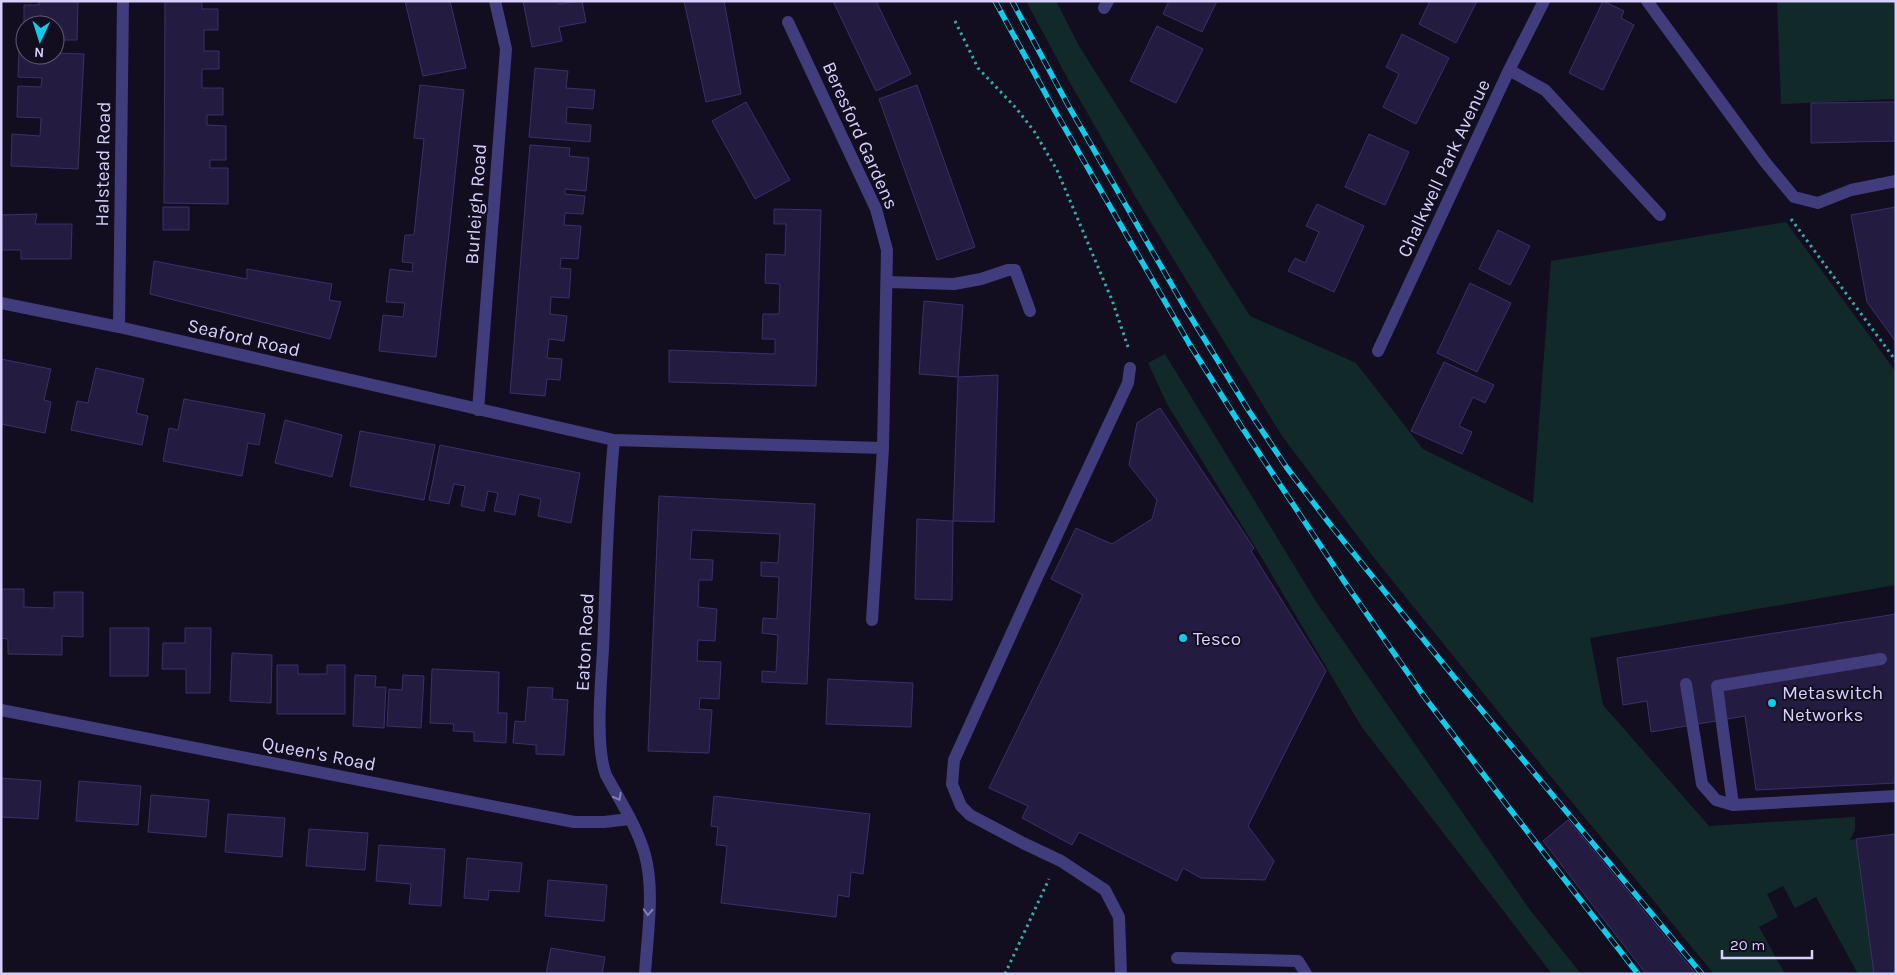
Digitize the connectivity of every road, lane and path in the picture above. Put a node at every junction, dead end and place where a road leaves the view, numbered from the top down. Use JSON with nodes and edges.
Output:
{"nodes":[{"id":1,"x":123,"y":1,"type":"edge"},
{"id":2,"x":495,"y":1,"type":"edge"},
{"id":3,"x":1544,"y":1,"type":"edge"},
{"id":4,"x":1648,"y":1,"type":"edge"},
{"id":5,"x":788,"y":22,"type":"dead end"},
{"id":6,"x":955,"y":22,"type":"dead end"},
{"id":7,"x":1509,"y":70,"type":"junction"},
{"id":8,"x":1896,"y":181,"type":"edge"},
{"id":9,"x":1660,"y":214,"type":"dead end"},
{"id":10,"x":887,"y":282,"type":"junction"},
{"id":11,"x":1,"y":304,"type":"edge"},
{"id":12,"x":1030,"y":311,"type":"dead end"},
{"id":13,"x":119,"y":327,"type":"junction"},
{"id":14,"x":1378,"y":351,"type":"dead end"},
{"id":15,"x":1130,"y":368,"type":"joint"},
{"id":16,"x":478,"y":410,"type":"junction"},
{"id":17,"x":614,"y":440,"type":"junction"},
{"id":18,"x":883,"y":448,"type":"junction"},
{"id":19,"x":872,"y":620,"type":"dead end"},
{"id":20,"x":1881,"y":659,"type":"dead end"},
{"id":21,"x":1686,"y":684,"type":"dead end"},
{"id":22,"x":1,"y":710,"type":"edge"},
{"id":23,"x":1896,"y":796,"type":"edge"},
{"id":24,"x":1733,"y":805,"type":"junction"},
{"id":25,"x":630,"y":819,"type":"junction"},
{"id":26,"x":1061,"y":862,"type":"junction"},
{"id":27,"x":1177,"y":958,"type":"dead end"},
{"id":28,"x":645,"y":974,"type":"edge"},
{"id":29,"x":1005,"y":974,"type":"edge"},
{"id":30,"x":1121,"y":974,"type":"edge"},
{"id":31,"x":1306,"y":974,"type":"edge"}],
"edges":[{"from":1,"to":13,"type":"street","name":"Halstead Road"},
{"from":2,"to":16,"type":"street","name":"Burleigh Road"},
{"from":3,"to":7,"type":"street","name":"Chalkwell Park Avenue"},
{"from":4,"to":8,"type":"street"},
{"from":5,"to":10,"type":"street","name":"Beresford Gardens"},
{"from":6,"to":15,"type":"path"},
{"from":7,"to":9,"type":"street"},
{"from":7,"to":14,"type":"street","name":"Chalkwell Park Avenue"},
{"from":10,"to":12,"type":"street"},
{"from":10,"to":18,"type":"street","name":"Beresford Gardens"},
{"from":11,"to":13,"type":"street","name":"Seaford Road"},
{"from":13,"to":16,"type":"street","name":"Seaford Road"},
{"from":15,"to":26,"type":"street"},
{"from":16,"to":17,"type":"street"},
{"from":17,"to":18,"type":"street"},
{"from":17,"to":25,"type":"street","name":"Eaton Road","one_way":true},
{"from":18,"to":19,"type":"street","name":"Beresford Gardens"},
{"from":20,"to":24,"type":"street"},
{"from":21,"to":24,"type":"street"},
{"from":22,"to":25,"type":"street","name":"Queen's Road"},
{"from":23,"to":24,"type":"street"},
{"from":25,"to":28,"type":"street","name":"Eaton Road","one_way":true},
{"from":26,"to":29,"type":"path"},
{"from":26,"to":30,"type":"street"},
{"from":27,"to":31,"type":"street"}]}
